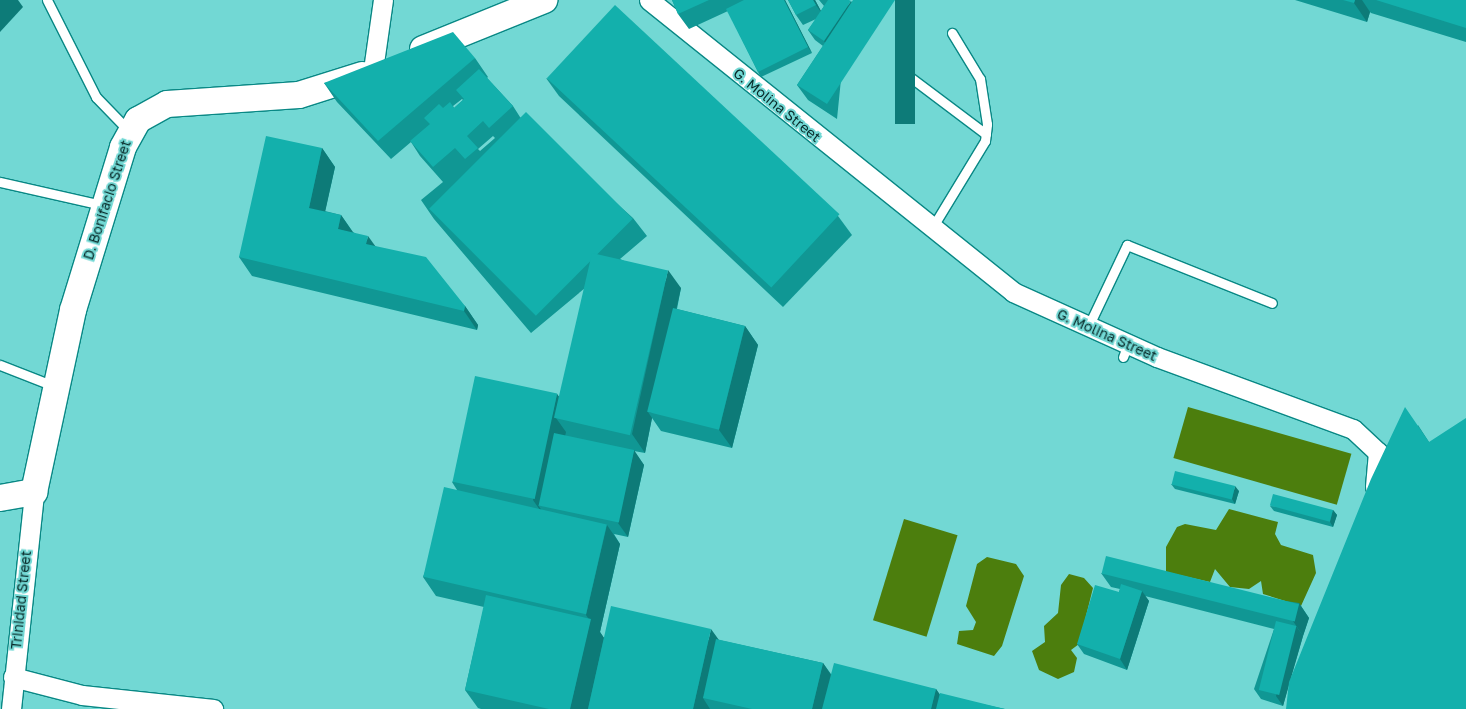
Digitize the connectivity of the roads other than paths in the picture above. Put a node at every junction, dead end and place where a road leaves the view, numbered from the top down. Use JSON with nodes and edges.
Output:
{"nodes":[{"id":1,"x":47,"y":0,"type":"edge"},
{"id":2,"x":383,"y":0,"type":"edge"},
{"id":3,"x":544,"y":0,"type":"edge"},
{"id":4,"x":649,"y":0,"type":"edge"},
{"id":5,"x":952,"y":32,"type":"dead end"},
{"id":6,"x":374,"y":70,"type":"junction"},
{"id":7,"x":906,"y":74,"type":"dead end"},
{"id":8,"x":129,"y":132,"type":"junction"},
{"id":9,"x":986,"y":134,"type":"junction"},
{"id":10,"x":0,"y":182,"type":"edge"},
{"id":11,"x":104,"y":206,"type":"junction"},
{"id":12,"x":932,"y":228,"type":"junction"},
{"id":13,"x":1272,"y":303,"type":"dead end"},
{"id":14,"x":1088,"y":328,"type":"junction"},
{"id":15,"x":0,"y":365,"type":"edge"},
{"id":16,"x":54,"y":386,"type":"junction"},
{"id":17,"x":34,"y":492,"type":"junction"},
{"id":18,"x":0,"y":498,"type":"edge"},
{"id":19,"x":1368,"y":505,"type":"edge"},
{"id":20,"x":13,"y":677,"type":"junction"},
{"id":21,"x":8,"y":707,"type":"edge"},
{"id":22,"x":213,"y":709,"type":"edge"}],
"edges":[{"from":1,"to":8,"type":"lane"},
{"from":2,"to":6,"type":"street"},
{"from":3,"to":6,"type":"main road","name":"D. Bonifacio Street"},
{"from":4,"to":12,"type":"street","name":"G. Molina Street"},
{"from":5,"to":9,"type":"lane"},
{"from":6,"to":8,"type":"main road","name":"D. Bonifacio Street"},
{"from":7,"to":9,"type":"lane"},
{"from":8,"to":11,"type":"main road","name":"D. Bonifacio Street"},
{"from":9,"to":12,"type":"lane"},
{"from":10,"to":11,"type":"lane"},
{"from":11,"to":16,"type":"main road","name":"D. Bonifacio Street"},
{"from":12,"to":14,"type":"street","name":"G. Molina Street"},
{"from":13,"to":14,"type":"lane"},
{"from":14,"to":19,"type":"street","name":"G. Molina Street"},
{"from":15,"to":16,"type":"lane"},
{"from":16,"to":17,"type":"main road","name":"D. Bonifacio Street"},
{"from":17,"to":18,"type":"main road"},
{"from":17,"to":20,"type":"street","name":"Trinidad Street"},
{"from":20,"to":21,"type":"street","name":"Trinidad Street"},
{"from":20,"to":22,"type":"street"}]}
